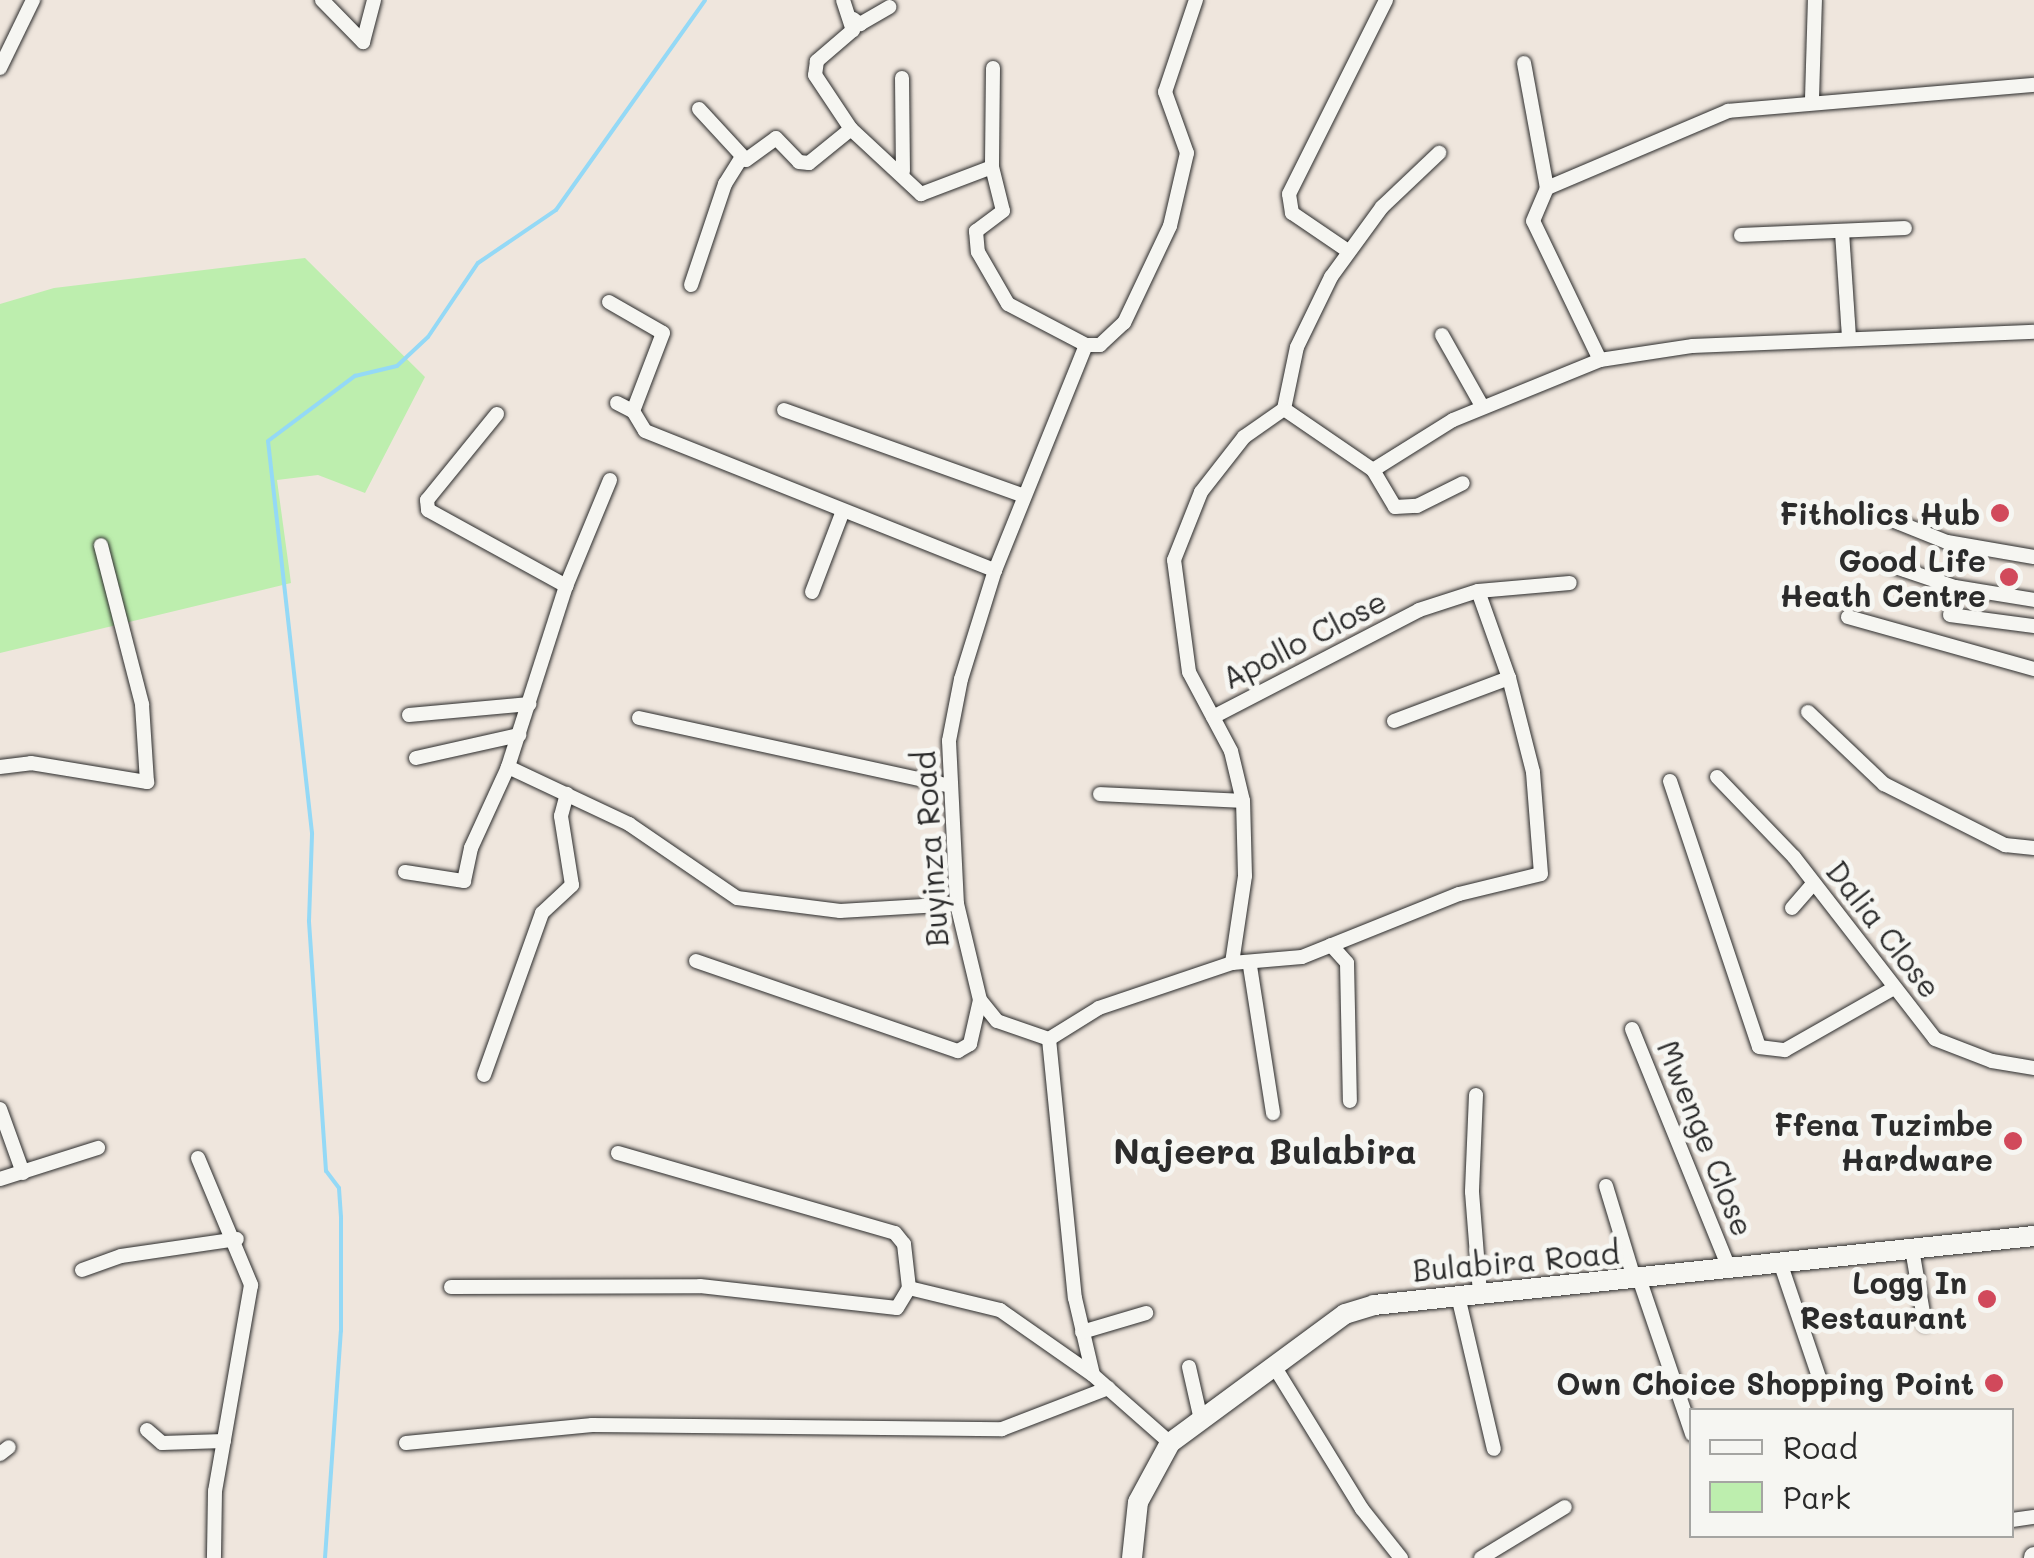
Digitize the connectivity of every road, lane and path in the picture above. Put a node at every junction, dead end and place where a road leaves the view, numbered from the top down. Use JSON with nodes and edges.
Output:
{"nodes":[{"id":1,"x":33,"y":0,"type":"edge"},
{"id":2,"x":322,"y":0,"type":"edge"},
{"id":3,"x":374,"y":0,"type":"edge"},
{"id":4,"x":843,"y":0,"type":"edge"},
{"id":5,"x":1196,"y":0,"type":"edge"},
{"id":6,"x":1386,"y":0,"type":"edge"},
{"id":7,"x":1815,"y":0,"type":"edge"},
{"id":8,"x":889,"y":7,"type":"dead end"},
{"id":9,"x":853,"y":18,"type":"junction"},
{"id":10,"x":1524,"y":62,"type":"dead end"},
{"id":11,"x":0,"y":68,"type":"edge"},
{"id":12,"x":993,"y":68,"type":"dead end"},
{"id":13,"x":902,"y":78,"type":"dead end"},
{"id":14,"x":2034,"y":85,"type":"edge"},
{"id":15,"x":1812,"y":99,"type":"junction"},
{"id":16,"x":700,"y":108,"type":"dead end"},
{"id":17,"x":850,"y":129,"type":"junction"},
{"id":18,"x":1439,"y":153,"type":"dead end"},
{"id":19,"x":741,"y":158,"type":"junction"},
{"id":20,"x":992,"y":168,"type":"junction"},
{"id":21,"x":903,"y":171,"type":"junction"},
{"id":22,"x":1547,"y":188,"type":"junction"},
{"id":23,"x":1904,"y":228,"type":"dead end"},
{"id":24,"x":1842,"y":232,"type":"junction"},
{"id":25,"x":1741,"y":235,"type":"dead end"},
{"id":26,"x":1348,"y":251,"type":"junction"},
{"id":27,"x":691,"y":285,"type":"dead end"},
{"id":28,"x":609,"y":302,"type":"dead end"},
{"id":29,"x":2034,"y":332,"type":"edge"},
{"id":30,"x":1442,"y":335,"type":"dead end"},
{"id":31,"x":1850,"y":337,"type":"junction"},
{"id":32,"x":1086,"y":345,"type":"junction"},
{"id":33,"x":1600,"y":360,"type":"junction"},
{"id":34,"x":617,"y":403,"type":"dead end"},
{"id":35,"x":1482,"y":406,"type":"junction"},
{"id":36,"x":1284,"y":409,"type":"junction"},
{"id":37,"x":784,"y":410,"type":"dead end"},
{"id":38,"x":633,"y":411,"type":"junction"},
{"id":39,"x":497,"y":414,"type":"dead end"},
{"id":40,"x":1373,"y":470,"type":"junction"},
{"id":41,"x":610,"y":480,"type":"dead end"},
{"id":42,"x":1464,"y":483,"type":"dead end"},
{"id":43,"x":1024,"y":496,"type":"junction"},
{"id":44,"x":843,"y":511,"type":"junction"},
{"id":45,"x":1892,"y":520,"type":"dead end"},
{"id":46,"x":101,"y":545,"type":"dead end"},
{"id":47,"x":2034,"y":557,"type":"edge"},
{"id":48,"x":1884,"y":563,"type":"dead end"},
{"id":49,"x":995,"y":570,"type":"junction"},
{"id":50,"x":1570,"y":583,"type":"dead end"},
{"id":51,"x":566,"y":586,"type":"junction"},
{"id":52,"x":1478,"y":591,"type":"junction"},
{"id":53,"x":812,"y":592,"type":"dead end"},
{"id":54,"x":2034,"y":600,"type":"edge"},
{"id":55,"x":1950,"y":615,"type":"dead end"},
{"id":56,"x":1848,"y":618,"type":"dead end"},
{"id":57,"x":2034,"y":626,"type":"edge"},
{"id":58,"x":2034,"y":669,"type":"edge"},
{"id":59,"x":1508,"y":678,"type":"junction"},
{"id":60,"x":529,"y":704,"type":"junction"},
{"id":61,"x":1808,"y":712,"type":"dead end"},
{"id":62,"x":410,"y":714,"type":"dead end"},
{"id":63,"x":1213,"y":717,"type":"junction"},
{"id":64,"x":639,"y":718,"type":"dead end"},
{"id":65,"x":1394,"y":720,"type":"dead end"},
{"id":66,"x":519,"y":736,"type":"junction"},
{"id":67,"x":498,"y":738,"type":"junction"},
{"id":68,"x":514,"y":751,"type":"junction"},
{"id":69,"x":416,"y":758,"type":"dead end"},
{"id":70,"x":0,"y":767,"type":"edge"},
{"id":71,"x":508,"y":767,"type":"junction"},
{"id":72,"x":1718,"y":777,"type":"dead end"},
{"id":73,"x":1670,"y":781,"type":"dead end"},
{"id":74,"x":950,"y":786,"type":"junction"},
{"id":75,"x":567,"y":794,"type":"junction"},
{"id":76,"x":1100,"y":794,"type":"dead end"},
{"id":77,"x":1243,"y":801,"type":"junction"},
{"id":78,"x":2034,"y":848,"type":"edge"},
{"id":79,"x":405,"y":872,"type":"dead end"},
{"id":80,"x":1814,"y":883,"type":"junction"},
{"id":81,"x":957,"y":904,"type":"junction"},
{"id":82,"x":1792,"y":908,"type":"dead end"},
{"id":83,"x":1331,"y":945,"type":"junction"},
{"id":84,"x":696,"y":961,"type":"dead end"},
{"id":85,"x":1232,"y":963,"type":"junction"},
{"id":86,"x":1250,"y":966,"type":"junction"},
{"id":87,"x":1894,"y":988,"type":"junction"},
{"id":88,"x":980,"y":1000,"type":"junction"},
{"id":89,"x":1632,"y":1029,"type":"dead end"},
{"id":90,"x":1049,"y":1039,"type":"junction"},
{"id":91,"x":2034,"y":1068,"type":"edge"},
{"id":92,"x":484,"y":1075,"type":"dead end"},
{"id":93,"x":1476,"y":1095,"type":"dead end"},
{"id":94,"x":1350,"y":1101,"type":"dead end"},
{"id":95,"x":0,"y":1109,"type":"edge"},
{"id":96,"x":1273,"y":1113,"type":"dead end"},
{"id":97,"x":98,"y":1148,"type":"dead end"},
{"id":98,"x":618,"y":1152,"type":"dead end"},
{"id":99,"x":198,"y":1158,"type":"dead end"},
{"id":100,"x":23,"y":1173,"type":"junction"},
{"id":101,"x":0,"y":1179,"type":"edge"},
{"id":102,"x":1606,"y":1186,"type":"dead end"},
{"id":103,"x":2034,"y":1236,"type":"edge"},
{"id":104,"x":237,"y":1240,"type":"junction"},
{"id":105,"x":1912,"y":1249,"type":"junction"},
{"id":106,"x":1780,"y":1262,"type":"junction"},
{"id":107,"x":1729,"y":1268,"type":"junction"},
{"id":108,"x":82,"y":1270,"type":"dead end"},
{"id":109,"x":1637,"y":1279,"type":"junction"},
{"id":110,"x":451,"y":1287,"type":"dead end"},
{"id":111,"x":908,"y":1288,"type":"junction"},
{"id":112,"x":1480,"y":1294,"type":"junction"},
{"id":113,"x":1458,"y":1296,"type":"junction"},
{"id":114,"x":1146,"y":1312,"type":"dead end"},
{"id":115,"x":1925,"y":1324,"type":"dead end"},
{"id":116,"x":1082,"y":1332,"type":"junction"},
{"id":117,"x":1274,"y":1366,"type":"junction"},
{"id":118,"x":1190,"y":1367,"type":"dead end"},
{"id":119,"x":1093,"y":1374,"type":"junction"},
{"id":120,"x":1822,"y":1383,"type":"dead end"},
{"id":121,"x":1108,"y":1388,"type":"junction"},
{"id":122,"x":1201,"y":1420,"type":"junction"},
{"id":123,"x":1689,"y":1426,"type":"edge"},
{"id":124,"x":147,"y":1430,"type":"dead end"},
{"id":125,"x":224,"y":1441,"type":"junction"},
{"id":126,"x":1170,"y":1442,"type":"junction"},
{"id":127,"x":406,"y":1443,"type":"dead end"},
{"id":128,"x":1494,"y":1449,"type":"dead end"},
{"id":129,"x":1564,"y":1507,"type":"dead end"},
{"id":130,"x":214,"y":1558,"type":"edge"},
{"id":131,"x":1132,"y":1558,"type":"edge"},
{"id":132,"x":1401,"y":1558,"type":"edge"},
{"id":133,"x":1480,"y":1558,"type":"edge"}],
"edges":[{"from":1,"to":11,"type":"street"},
{"from":2,"to":3,"type":"street"},
{"from":4,"to":9,"type":"street"},
{"from":5,"to":32,"type":"street"},
{"from":6,"to":26,"type":"street"},
{"from":7,"to":15,"type":"street"},
{"from":8,"to":9,"type":"street"},
{"from":9,"to":17,"type":"street"},
{"from":10,"to":22,"type":"street"},
{"from":12,"to":20,"type":"street"},
{"from":13,"to":21,"type":"street"},
{"from":14,"to":15,"type":"street"},
{"from":15,"to":22,"type":"street"},
{"from":16,"to":19,"type":"street"},
{"from":17,"to":19,"type":"street"},
{"from":17,"to":21,"type":"street"},
{"from":18,"to":26,"type":"street"},
{"from":19,"to":27,"type":"street"},
{"from":20,"to":21,"type":"street"},
{"from":20,"to":32,"type":"street"},
{"from":22,"to":33,"type":"street"},
{"from":23,"to":24,"type":"street"},
{"from":24,"to":25,"type":"street"},
{"from":24,"to":31,"type":"street"},
{"from":26,"to":36,"type":"street"},
{"from":28,"to":38,"type":"street"},
{"from":29,"to":31,"type":"street"},
{"from":30,"to":35,"type":"street"},
{"from":31,"to":33,"type":"street"},
{"from":32,"to":43,"type":"street","name":"Buyinza Road"},
{"from":33,"to":35,"type":"street"},
{"from":34,"to":38,"type":"street"},
{"from":35,"to":40,"type":"street"},
{"from":36,"to":40,"type":"street"},
{"from":36,"to":63,"type":"street"},
{"from":37,"to":43,"type":"street"},
{"from":38,"to":44,"type":"street"},
{"from":39,"to":51,"type":"street"},
{"from":40,"to":42,"type":"street"},
{"from":41,"to":51,"type":"street"},
{"from":43,"to":49,"type":"street","name":"Buyinza Road"},
{"from":44,"to":49,"type":"street"},
{"from":44,"to":53,"type":"street"},
{"from":45,"to":47,"type":"street"},
{"from":46,"to":70,"type":"street"},
{"from":48,"to":54,"type":"street"},
{"from":49,"to":74,"type":"street","name":"Buyinza Road"},
{"from":50,"to":52,"type":"street","name":"Apollo Close"},
{"from":51,"to":60,"type":"street"},
{"from":52,"to":59,"type":"street"},
{"from":52,"to":63,"type":"street","name":"Apollo Close"},
{"from":55,"to":57,"type":"street"},
{"from":56,"to":58,"type":"street"},
{"from":59,"to":65,"type":"street"},
{"from":59,"to":83,"type":"street"},
{"from":60,"to":62,"type":"street"},
{"from":60,"to":66,"type":"street"},
{"from":61,"to":78,"type":"street"},
{"from":63,"to":77,"type":"street","name":"Apollo Close"},
{"from":64,"to":74,"type":"street"},
{"from":66,"to":67,"type":"street"},
{"from":66,"to":68,"type":"street"},
{"from":67,"to":68,"type":"street"},
{"from":67,"to":69,"type":"street"},
{"from":68,"to":71,"type":"street"},
{"from":71,"to":75,"type":"street"},
{"from":71,"to":79,"type":"street"},
{"from":72,"to":80,"type":"street","name":"Dalia Close"},
{"from":73,"to":87,"type":"street"},
{"from":74,"to":81,"type":"street","name":"Buyinza Road"},
{"from":75,"to":81,"type":"street"},
{"from":75,"to":92,"type":"street"},
{"from":76,"to":77,"type":"street"},
{"from":77,"to":85,"type":"street","name":"Apollo Close"},
{"from":80,"to":82,"type":"street"},
{"from":80,"to":87,"type":"street","name":"Dalia Close"},
{"from":81,"to":88,"type":"street","name":"Buyinza Road"},
{"from":83,"to":86,"type":"street"},
{"from":83,"to":94,"type":"street"},
{"from":84,"to":88,"type":"street"},
{"from":85,"to":86,"type":"street"},
{"from":85,"to":90,"type":"street"},
{"from":86,"to":96,"type":"street"},
{"from":87,"to":91,"type":"street","name":"Dalia Close"},
{"from":88,"to":90,"type":"street"},
{"from":89,"to":107,"type":"street","name":"Mwenge Close"},
{"from":90,"to":116,"type":"street"},
{"from":93,"to":112,"type":"street"},
{"from":95,"to":100,"type":"street"},
{"from":97,"to":100,"type":"street"},
{"from":98,"to":111,"type":"street"},
{"from":99,"to":104,"type":"street"},
{"from":100,"to":101,"type":"street"},
{"from":102,"to":109,"type":"street"},
{"from":103,"to":105,"type":"street","name":"Bulabira Road"},
{"from":104,"to":108,"type":"street"},
{"from":104,"to":125,"type":"street"},
{"from":105,"to":106,"type":"street","name":"Bulabira Road"},
{"from":105,"to":115,"type":"street"},
{"from":106,"to":107,"type":"street","name":"Bulabira Road"},
{"from":106,"to":120,"type":"street"},
{"from":107,"to":109,"type":"street","name":"Bulabira Road"},
{"from":109,"to":112,"type":"street","name":"Bulabira Road"},
{"from":109,"to":123,"type":"street"},
{"from":110,"to":111,"type":"street"},
{"from":111,"to":119,"type":"street"},
{"from":112,"to":113,"type":"street","name":"Bulabira Road"},
{"from":113,"to":117,"type":"street","name":"Bulabira Road"},
{"from":113,"to":128,"type":"street"},
{"from":114,"to":116,"type":"street"},
{"from":116,"to":119,"type":"street"},
{"from":117,"to":122,"type":"street","name":"Bulabira Road"},
{"from":117,"to":132,"type":"street"},
{"from":118,"to":122,"type":"street"},
{"from":119,"to":121,"type":"street"},
{"from":121,"to":126,"type":"street"},
{"from":121,"to":127,"type":"street"},
{"from":122,"to":126,"type":"street","name":"Bulabira Road"},
{"from":124,"to":125,"type":"street"},
{"from":125,"to":130,"type":"street"},
{"from":126,"to":131,"type":"street","name":"Bulabira Road"},
{"from":129,"to":133,"type":"street"}]}
